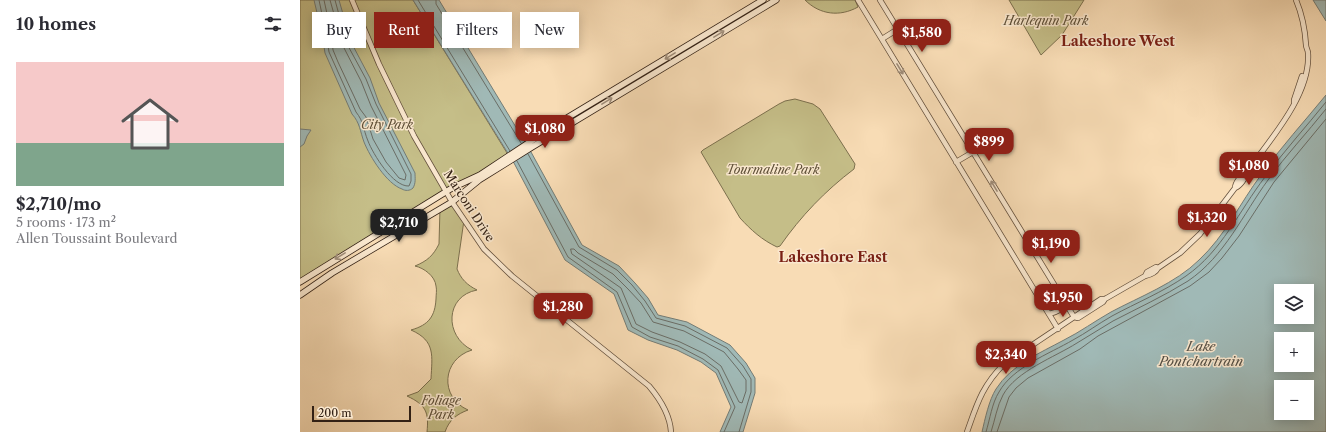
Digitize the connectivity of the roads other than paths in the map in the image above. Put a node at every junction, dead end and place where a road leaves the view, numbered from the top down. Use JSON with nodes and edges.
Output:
{"nodes":[{"id":1,"x":352,"y":0,"type":"edge"},
{"id":2,"x":763,"y":0,"type":"edge"},
{"id":3,"x":858,"y":0,"type":"edge"},
{"id":4,"x":880,"y":0,"type":"edge"},
{"id":5,"x":1296,"y":0,"type":"edge"},
{"id":6,"x":774,"y":1,"type":"edge"},
{"id":7,"x":898,"y":29,"type":"junction"},
{"id":8,"x":882,"y":39,"type":"junction"},
{"id":9,"x":548,"y":134,"type":"junction"},
{"id":10,"x":973,"y":152,"type":"junction"},
{"id":11,"x":507,"y":160,"type":"junction"},
{"id":12,"x":956,"y":162,"type":"junction"},
{"id":13,"x":446,"y":192,"type":"junction"},
{"id":14,"x":452,"y":202,"type":"junction"},
{"id":15,"x":420,"y":208,"type":"junction"},
{"id":16,"x":426,"y":217,"type":"junction"},
{"id":17,"x":325,"y":266,"type":"junction"},
{"id":18,"x":331,"y":274,"type":"junction"},
{"id":19,"x":300,"y":282,"type":"edge"},
{"id":20,"x":300,"y":295,"type":"edge"},
{"id":21,"x":1065,"y":303,"type":"junction"},
{"id":22,"x":1049,"y":314,"type":"junction"},
{"id":23,"x":1074,"y":317,"type":"junction"},
{"id":24,"x":1058,"y":329,"type":"junction"},
{"id":25,"x":671,"y":432,"type":"edge"},
{"id":26,"x":967,"y":432,"type":"edge"}],
"edges":[{"from":1,"to":13,"type":"street","name":"Marconi Drive"},
{"from":2,"to":9,"type":"main road","one_way":true},
{"from":3,"to":8,"type":"street"},
{"from":4,"to":7,"type":"street"},
{"from":5,"to":23,"type":"street"},
{"from":9,"to":6,"type":"main road","one_way":true},
{"from":7,"to":8,"type":"street"},
{"from":7,"to":10,"type":"street"},
{"from":8,"to":12,"type":"street","one_way":true},
{"from":9,"to":11,"type":"main road"},
{"from":10,"to":12,"type":"street"},
{"from":21,"to":10,"type":"street","one_way":true},
{"from":11,"to":13,"type":"main road"},
{"from":11,"to":14,"type":"main road"},
{"from":12,"to":22,"type":"street"},
{"from":13,"to":14,"type":"street","name":"Marconi Drive"},
{"from":13,"to":15,"type":"main road"},
{"from":14,"to":16,"type":"main road"},
{"from":14,"to":25,"type":"street","name":"Marconi Drive"},
{"from":15,"to":16,"type":"main road"},
{"from":15,"to":17,"type":"main road","one_way":true},
{"from":16,"to":18,"type":"main road"},
{"from":17,"to":18,"type":"main road"},
{"from":17,"to":19,"type":"main road"},
{"from":18,"to":20,"type":"main road"},
{"from":21,"to":22,"type":"street"},
{"from":21,"to":23,"type":"street"},
{"from":22,"to":24,"type":"street"},
{"from":23,"to":24,"type":"street"},
{"from":24,"to":26,"type":"street"}]}
